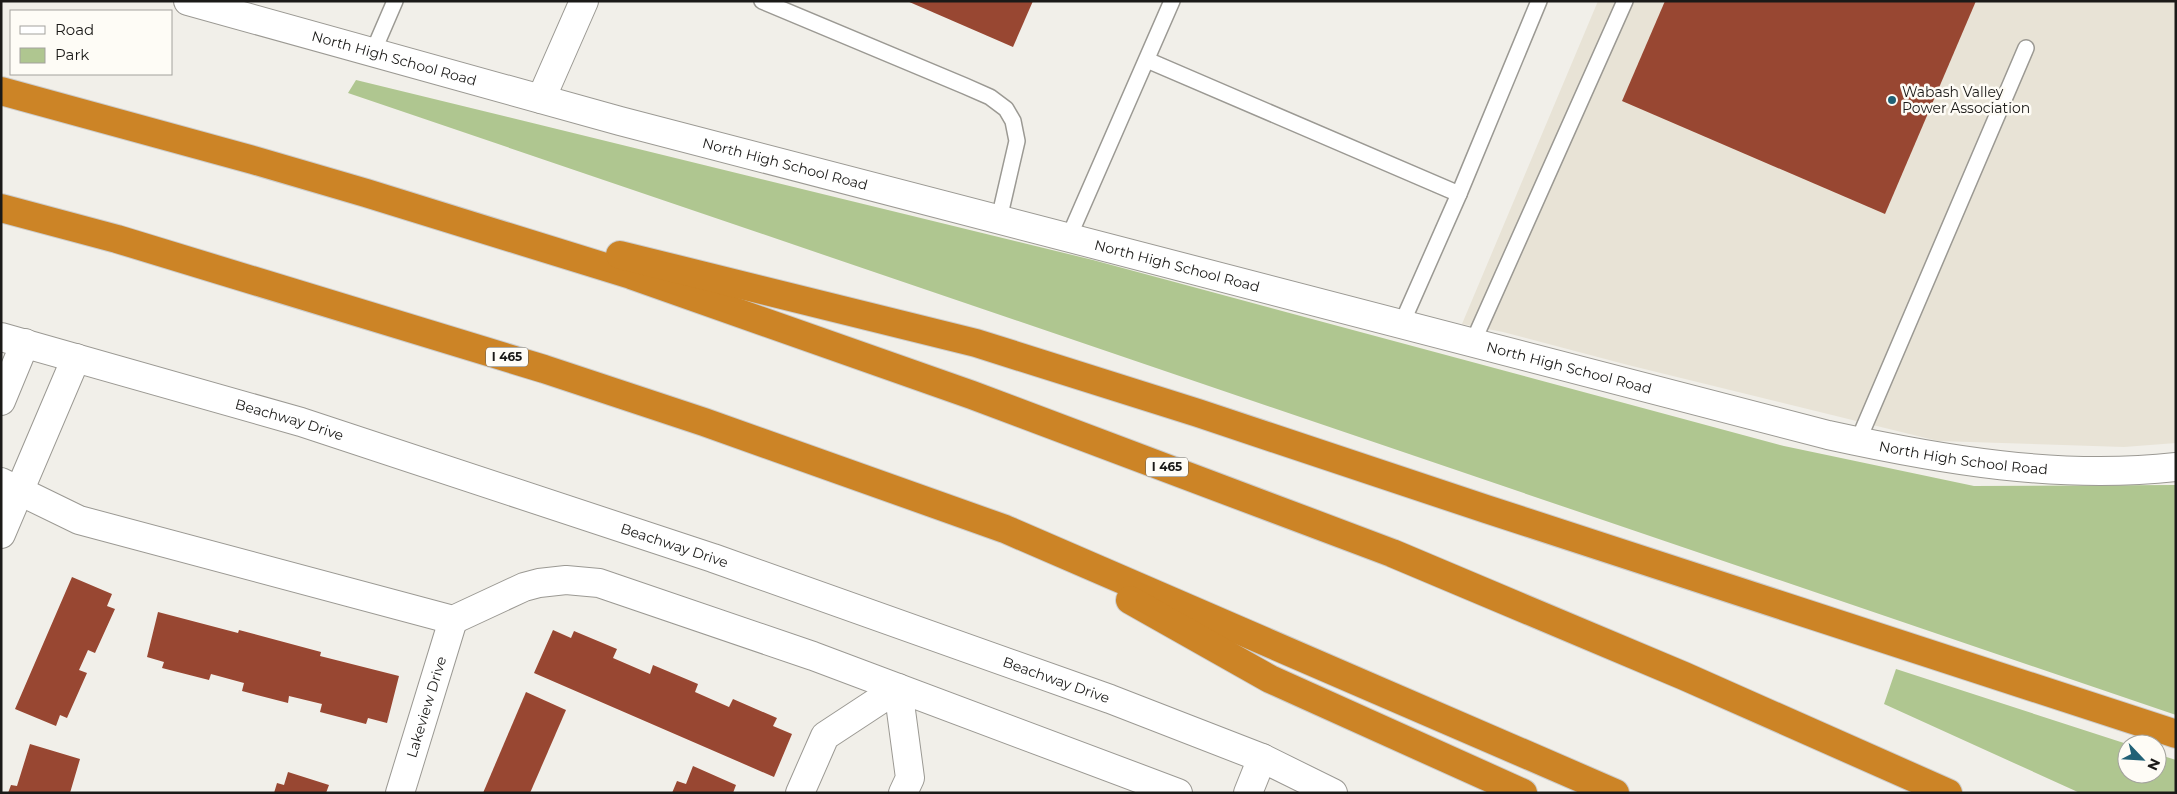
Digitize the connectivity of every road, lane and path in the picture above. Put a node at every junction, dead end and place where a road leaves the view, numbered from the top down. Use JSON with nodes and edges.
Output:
{"nodes":[{"id":1,"x":188,"y":1,"type":"edge"},
{"id":2,"x":395,"y":1,"type":"edge"},
{"id":3,"x":584,"y":1,"type":"edge"},
{"id":4,"x":762,"y":1,"type":"edge"},
{"id":5,"x":1172,"y":1,"type":"edge"},
{"id":6,"x":1539,"y":1,"type":"edge"},
{"id":7,"x":1625,"y":1,"type":"edge"},
{"id":8,"x":2026,"y":48,"type":"dead end"},
{"id":9,"x":373,"y":52,"type":"junction"},
{"id":10,"x":1146,"y":60,"type":"junction"},
{"id":11,"x":1,"y":91,"type":"edge"},
{"id":12,"x":541,"y":99,"type":"junction"},
{"id":13,"x":366,"y":193,"type":"junction"},
{"id":14,"x":1459,"y":194,"type":"junction"},
{"id":15,"x":1,"y":208,"type":"edge"},
{"id":16,"x":999,"y":219,"type":"junction"},
{"id":17,"x":1068,"y":239,"type":"junction"},
{"id":18,"x":1402,"y":323,"type":"junction"},
{"id":19,"x":13,"y":340,"type":"edge"},
{"id":20,"x":1473,"y":342,"type":"junction"},
{"id":21,"x":76,"y":358,"type":"junction"},
{"id":22,"x":1,"y":401,"type":"edge"},
{"id":23,"x":1858,"y":441,"type":"junction"},
{"id":24,"x":2176,"y":467,"type":"edge"},
{"id":25,"x":11,"y":487,"type":"edge"},
{"id":26,"x":1005,"y":529,"type":"junction"},
{"id":27,"x":1,"y":534,"type":"edge"},
{"id":28,"x":453,"y":620,"type":"junction"},
{"id":29,"x":898,"y":688,"type":"junction"},
{"id":30,"x":2176,"y":734,"type":"edge"},
{"id":31,"x":1262,"y":758,"type":"junction"},
{"id":32,"x":400,"y":793,"type":"edge"},
{"id":33,"x":800,"y":793,"type":"edge"},
{"id":34,"x":903,"y":793,"type":"edge"},
{"id":35,"x":1178,"y":793,"type":"edge"},
{"id":36,"x":1248,"y":793,"type":"edge"},
{"id":37,"x":1333,"y":793,"type":"edge"},
{"id":38,"x":1523,"y":793,"type":"edge"},
{"id":39,"x":1615,"y":793,"type":"edge"},
{"id":40,"x":1948,"y":793,"type":"edge"}],
"edges":[{"from":1,"to":9,"type":"street","name":"North High School Road"},
{"from":2,"to":9,"type":"lane"},
{"from":3,"to":12,"type":"street"},
{"from":4,"to":16,"type":"lane"},
{"from":5,"to":10,"type":"lane"},
{"from":6,"to":14,"type":"lane"},
{"from":7,"to":20,"type":"lane"},
{"from":8,"to":23,"type":"lane"},
{"from":9,"to":12,"type":"street","name":"North High School Road"},
{"from":10,"to":14,"type":"lane"},
{"from":10,"to":17,"type":"lane"},
{"from":11,"to":13,"type":"highway","number":"I 465"},
{"from":12,"to":16,"type":"street","name":"North High School Road"},
{"from":13,"to":30,"type":"highway"},
{"from":13,"to":40,"type":"highway","number":"I 465"},
{"from":14,"to":18,"type":"lane"},
{"from":15,"to":26,"type":"highway","number":"I 465"},
{"from":16,"to":17,"type":"street","name":"North High School Road"},
{"from":17,"to":18,"type":"street","name":"North High School Road"},
{"from":18,"to":20,"type":"street","name":"North High School Road"},
{"from":19,"to":21,"type":"street","name":"Beachway Drive"},
{"from":19,"to":22,"type":"street"},
{"from":20,"to":23,"type":"street","name":"North High School Road"},
{"from":21,"to":25,"type":"street"},
{"from":21,"to":31,"type":"street","name":"Beachway Drive"},
{"from":23,"to":24,"type":"street","name":"North High School Road"},
{"from":25,"to":27,"type":"street"},
{"from":25,"to":28,"type":"street"},
{"from":26,"to":38,"type":"highway"},
{"from":26,"to":39,"type":"highway","number":"I 465"},
{"from":28,"to":29,"type":"street"},
{"from":28,"to":32,"type":"street","name":"Lakeview Drive"},
{"from":29,"to":33,"type":"street"},
{"from":29,"to":34,"type":"street"},
{"from":29,"to":35,"type":"street"},
{"from":31,"to":36,"type":"street"},
{"from":31,"to":37,"type":"street","name":"Beachway Drive"}]}
